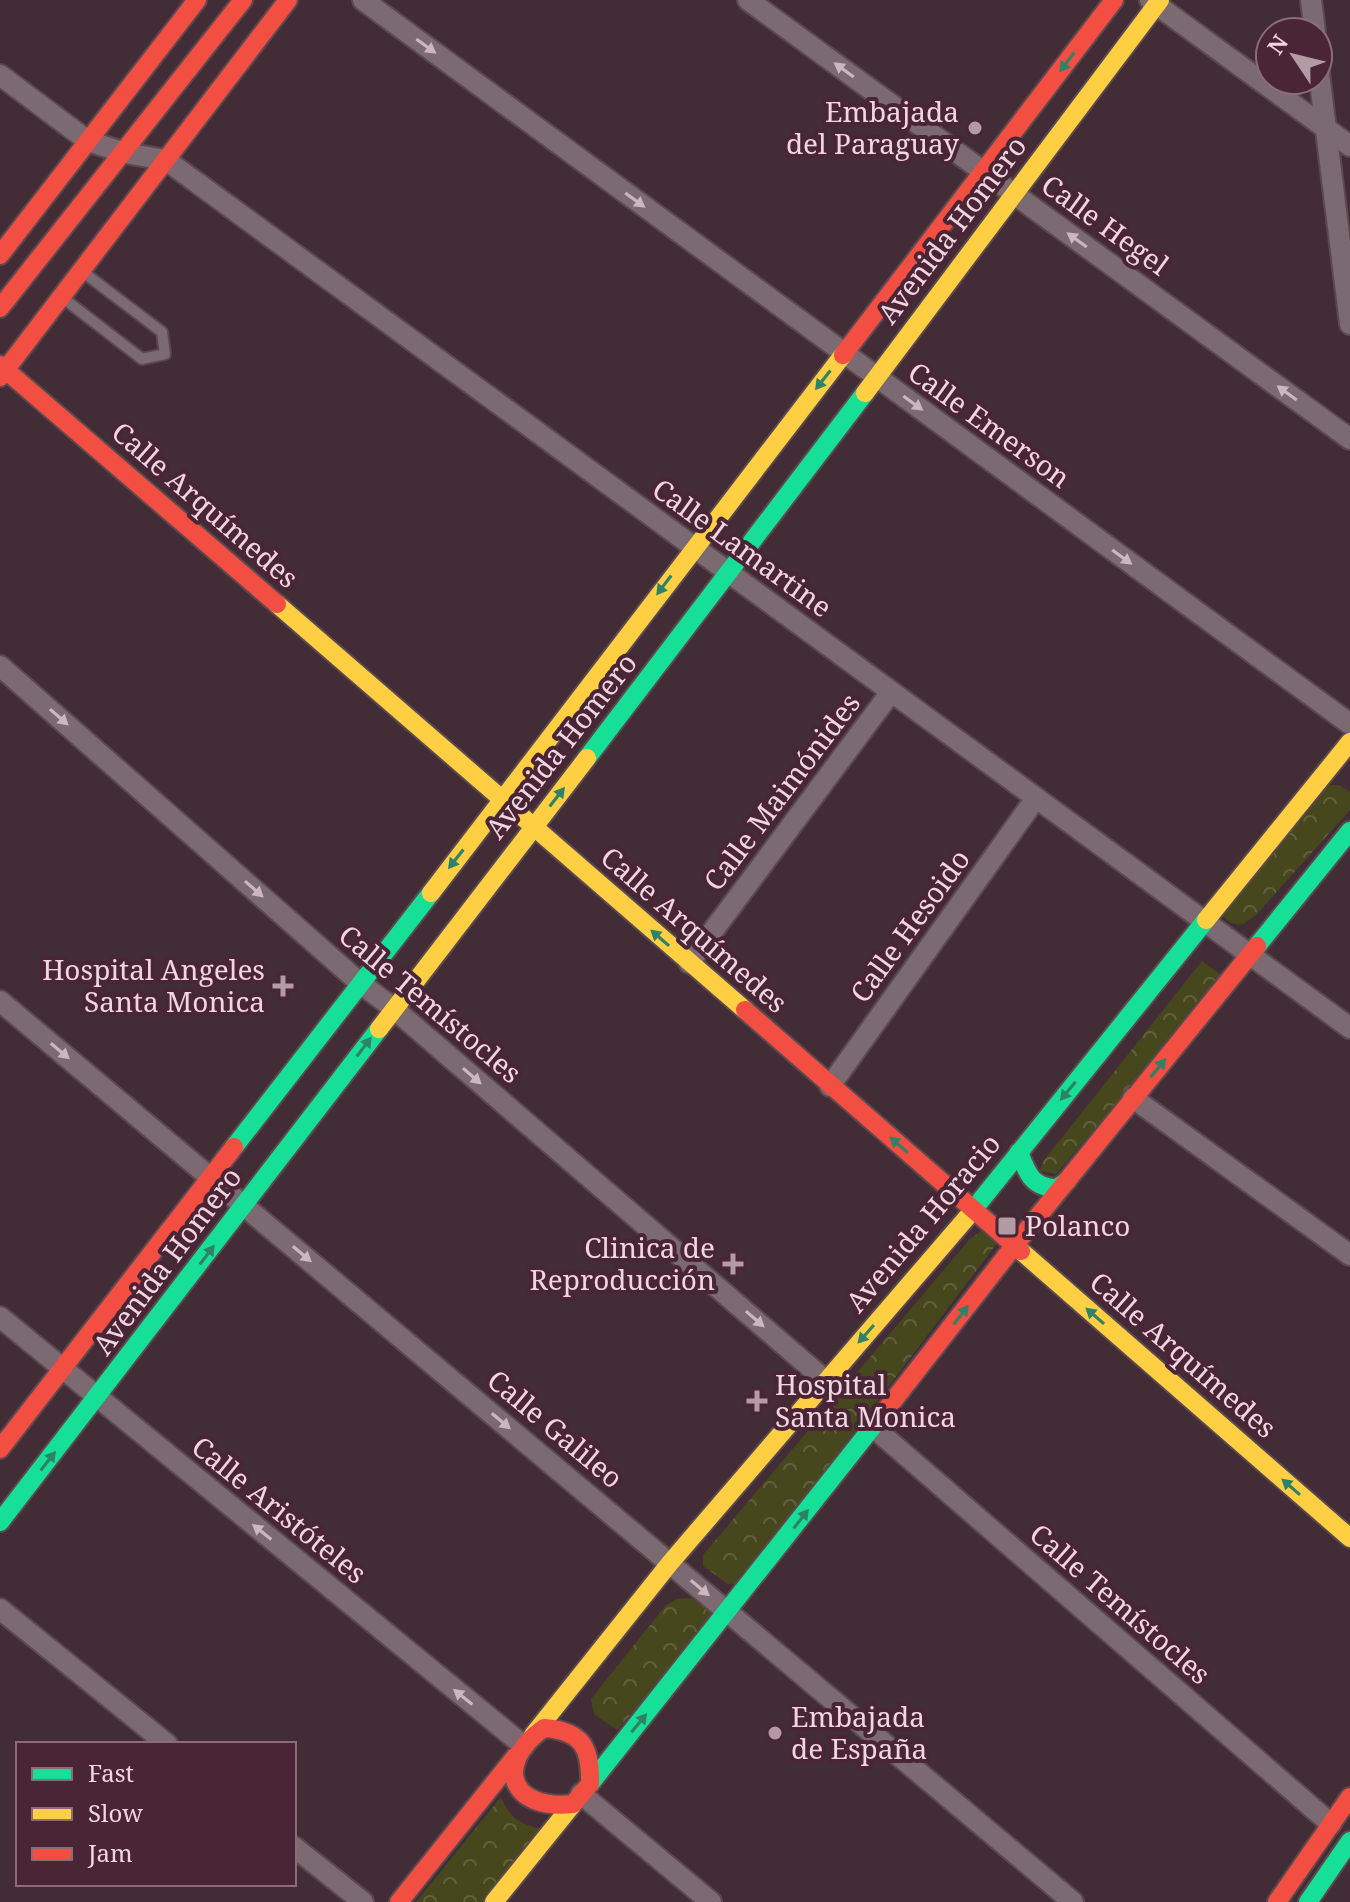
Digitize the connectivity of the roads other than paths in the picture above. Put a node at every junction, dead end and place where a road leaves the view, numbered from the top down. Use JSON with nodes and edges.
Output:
{"nodes":[{"id":1,"x":197,"y":0,"type":"edge"},
{"id":2,"x":243,"y":0,"type":"edge"},
{"id":3,"x":288,"y":0,"type":"edge"},
{"id":4,"x":363,"y":0,"type":"edge"},
{"id":5,"x":748,"y":0,"type":"edge"},
{"id":6,"x":1114,"y":0,"type":"edge"},
{"id":7,"x":1155,"y":2,"type":"edge"},
{"id":8,"x":0,"y":75,"type":"edge"},
{"id":9,"x":1322,"y":96,"type":"edge"},
{"id":10,"x":1325,"y":127,"type":"junction"},
{"id":11,"x":88,"y":141,"type":"junction"},
{"id":12,"x":1350,"y":146,"type":"edge"},
{"id":13,"x":125,"y":153,"type":"junction"},
{"id":14,"x":166,"y":160,"type":"junction"},
{"id":15,"x":984,"y":172,"type":"junction"},
{"id":16,"x":1015,"y":194,"type":"junction"},
{"id":17,"x":0,"y":255,"type":"edge"},
{"id":18,"x":81,"y":271,"type":"junction"},
{"id":19,"x":62,"y":297,"type":"junction"},
{"id":20,"x":0,"y":308,"type":"edge"},
{"id":21,"x":1350,"y":324,"type":"edge"},
{"id":22,"x":844,"y":353,"type":"junction"},
{"id":23,"x":2,"y":371,"type":"edge"},
{"id":24,"x":876,"y":377,"type":"junction"},
{"id":25,"x":1350,"y":439,"type":"edge"},
{"id":26,"x":693,"y":548,"type":"junction"},
{"id":27,"x":729,"y":574,"type":"junction"},
{"id":28,"x":0,"y":666,"type":"edge"},
{"id":29,"x":891,"y":692,"type":"junction"},
{"id":30,"x":1350,"y":724,"type":"edge"},
{"id":31,"x":1350,"y":742,"type":"edge"},
{"id":32,"x":1036,"y":798,"type":"junction"},
{"id":33,"x":503,"y":800,"type":"junction"},
{"id":34,"x":534,"y":826,"type":"junction"},
{"id":35,"x":1350,"y":831,"type":"edge"},
{"id":36,"x":1205,"y":921,"type":"junction"},
{"id":37,"x":1250,"y":955,"type":"junction"},
{"id":38,"x":689,"y":963,"type":"junction"},
{"id":39,"x":360,"y":983,"type":"junction"},
{"id":40,"x":0,"y":1001,"type":"edge"},
{"id":41,"x":393,"y":1008,"type":"junction"},
{"id":42,"x":1350,"y":1028,"type":"edge"},
{"id":43,"x":830,"y":1086,"type":"junction"},
{"id":44,"x":1133,"y":1098,"type":"junction"},
{"id":45,"x":1019,"y":1152,"type":"junction"},
{"id":46,"x":212,"y":1178,"type":"junction"},
{"id":47,"x":1067,"y":1181,"type":"junction"},
{"id":48,"x":245,"y":1206,"type":"junction"},
{"id":49,"x":973,"y":1210,"type":"junction"},
{"id":50,"x":1014,"y":1246,"type":"junction"},
{"id":51,"x":1350,"y":1255,"type":"edge"},
{"id":52,"x":0,"y":1317,"type":"edge"},
{"id":53,"x":63,"y":1368,"type":"junction"},
{"id":54,"x":826,"y":1381,"type":"junction"},
{"id":55,"x":98,"y":1398,"type":"junction"},
{"id":56,"x":873,"y":1427,"type":"junction"},
{"id":57,"x":0,"y":1449,"type":"edge"},
{"id":58,"x":0,"y":1522,"type":"edge"},
{"id":59,"x":1350,"y":1538,"type":"edge"},
{"id":60,"x":670,"y":1563,"type":"junction"},
{"id":61,"x":0,"y":1609,"type":"edge"},
{"id":62,"x":728,"y":1612,"type":"junction"},
{"id":63,"x":165,"y":1742,"type":"edge"},
{"id":64,"x":524,"y":1746,"type":"junction"},
{"id":65,"x":581,"y":1794,"type":"junction"},
{"id":66,"x":1350,"y":1797,"type":"edge"},
{"id":67,"x":1331,"y":1824,"type":"junction"},
{"id":68,"x":1350,"y":1842,"type":"edge"},
{"id":69,"x":296,"y":1849,"type":"edge"},
{"id":70,"x":363,"y":1902,"type":"edge"},
{"id":71,"x":399,"y":1902,"type":"edge"},
{"id":72,"x":494,"y":1902,"type":"edge"},
{"id":73,"x":711,"y":1902,"type":"edge"},
{"id":74,"x":1073,"y":1902,"type":"edge"},
{"id":75,"x":1277,"y":1902,"type":"edge"},
{"id":76,"x":1308,"y":1902,"type":"edge"}],
"edges":[{"from":1,"to":11,"type":"street"},
{"from":2,"to":13,"type":"street"},
{"from":3,"to":14,"type":"street"},
{"from":4,"to":22,"type":"street","name":"Calle Emerson","one_way":true},
{"from":15,"to":5,"type":"street","name":"Calle Hegel","one_way":true},
{"from":6,"to":15,"type":"street","name":"Avenida Homero","one_way":true},
{"from":7,"to":10,"type":"street"},
{"from":7,"to":16,"type":"street","name":"Avenida Homero"},
{"from":8,"to":11,"type":"street","name":"Calle Lamartine"},
{"from":9,"to":10,"type":"street"},
{"from":10,"to":12,"type":"street"},
{"from":10,"to":21,"type":"street"},
{"from":11,"to":13,"type":"street","name":"Calle Lamartine"},
{"from":11,"to":17,"type":"street"},
{"from":13,"to":14,"type":"street","name":"Calle Lamartine"},
{"from":13,"to":20,"type":"street"},
{"from":14,"to":18,"type":"street"},
{"from":14,"to":26,"type":"street","name":"Calle Lamartine"},
{"from":15,"to":16,"type":"street","name":"Calle Hegel"},
{"from":15,"to":22,"type":"street","name":"Avenida Homero"},
{"from":16,"to":24,"type":"street","name":"Avenida Homero"},
{"from":25,"to":16,"type":"street","name":"Calle Hegel","one_way":true},
{"from":18,"to":19,"type":"street"},
{"from":18,"to":19,"type":"lane"},
{"from":19,"to":23,"type":"street"},
{"from":22,"to":24,"type":"street","name":"Calle Emerson"},
{"from":22,"to":26,"type":"street","name":"Avenida Homero","one_way":true},
{"from":23,"to":33,"type":"street","name":"Calle Arquímedes"},
{"from":24,"to":27,"type":"street","name":"Avenida Homero"},
{"from":24,"to":30,"type":"street","name":"Calle Emerson","one_way":true},
{"from":26,"to":27,"type":"street","name":"Calle Lamartine"},
{"from":26,"to":33,"type":"street","name":"Avenida Homero","one_way":true},
{"from":27,"to":29,"type":"street","name":"Calle Lamartine"},
{"from":34,"to":27,"type":"street","name":"Avenida Homero","one_way":true},
{"from":28,"to":39,"type":"street","name":"Calle Temístocles","one_way":true},
{"from":29,"to":32,"type":"street","name":"Calle Lamartine"},
{"from":29,"to":38,"type":"street","name":"Calle Maimónides"},
{"from":31,"to":36,"type":"street","name":"Avenida Horacio"},
{"from":32,"to":36,"type":"street","name":"Calle Lamartine"},
{"from":32,"to":43,"type":"street","name":"Calle Hesoido"},
{"from":33,"to":34,"type":"street","name":"Calle Arquímedes"},
{"from":33,"to":39,"type":"street","name":"Avenida Homero","one_way":true},
{"from":38,"to":34,"type":"street","name":"Calle Arquímedes","one_way":true},
{"from":34,"to":41,"type":"street","name":"Avenida Homero"},
{"from":35,"to":37,"type":"street"},
{"from":36,"to":37,"type":"street","name":"Calle Lamartine"},
{"from":36,"to":45,"type":"street","name":"Avenida Horacio","one_way":true},
{"from":37,"to":42,"type":"street","name":"Calle Lamartine"},
{"from":44,"to":37,"type":"street","one_way":true},
{"from":38,"to":43,"type":"street","name":"Calle Arquímedes"},
{"from":39,"to":41,"type":"street","name":"Calle Temístocles"},
{"from":39,"to":46,"type":"street","name":"Avenida Homero"},
{"from":40,"to":46,"type":"street","name":"Calle Galileo","one_way":true},
{"from":48,"to":41,"type":"street","name":"Avenida Homero","one_way":true},
{"from":41,"to":54,"type":"street","name":"Calle Temístocles","one_way":true},
{"from":49,"to":43,"type":"street","name":"Calle Arquímedes","one_way":true},
{"from":44,"to":47,"type":"street"},
{"from":44,"to":51,"type":"street"},
{"from":45,"to":47,"type":"street"},
{"from":45,"to":49,"type":"street","name":"Avenida Horacio"},
{"from":46,"to":48,"type":"street","name":"Calle Galileo"},
{"from":46,"to":53,"type":"street","name":"Avenida Homero"},
{"from":47,"to":50,"type":"street"},
{"from":55,"to":48,"type":"street","name":"Avenida Homero","one_way":true},
{"from":48,"to":60,"type":"street","name":"Calle Galileo","one_way":true},
{"from":49,"to":50,"type":"street","name":"Calle Arquímedes"},
{"from":49,"to":54,"type":"street","name":"Avenida Horacio","one_way":true},
{"from":56,"to":50,"type":"street","one_way":true},
{"from":59,"to":50,"type":"street","name":"Calle Arquímedes","one_way":true},
{"from":52,"to":53,"type":"street","name":"Calle Aristóteles"},
{"from":53,"to":55,"type":"street","name":"Calle Aristóteles"},
{"from":53,"to":57,"type":"street","name":"Avenida Homero"},
{"from":54,"to":60,"type":"street","name":"Avenida Horacio"},
{"from":58,"to":55,"type":"street","name":"Avenida Homero","one_way":true},
{"from":64,"to":55,"type":"street","name":"Calle Aristóteles","one_way":true},
{"from":62,"to":56,"type":"street","one_way":true},
{"from":56,"to":67,"type":"street","name":"Calle Temístocles"},
{"from":60,"to":62,"type":"street","name":"Calle Galileo","one_way":true},
{"from":60,"to":64,"type":"street","name":"Avenida Horacio"},
{"from":61,"to":63,"type":"street"},
{"from":65,"to":62,"type":"street","one_way":true},
{"from":62,"to":74,"type":"street","name":"Calle Galileo"},
{"from":64,"to":65,"type":"street"},
{"from":64,"to":65,"type":"street"},
{"from":64,"to":71,"type":"street","name":"Avenida Horacio"},
{"from":65,"to":72,"type":"street"},
{"from":65,"to":73,"type":"street"},
{"from":66,"to":67,"type":"street"},
{"from":67,"to":75,"type":"street"},
{"from":68,"to":76,"type":"street"},
{"from":69,"to":70,"type":"street"}]}
